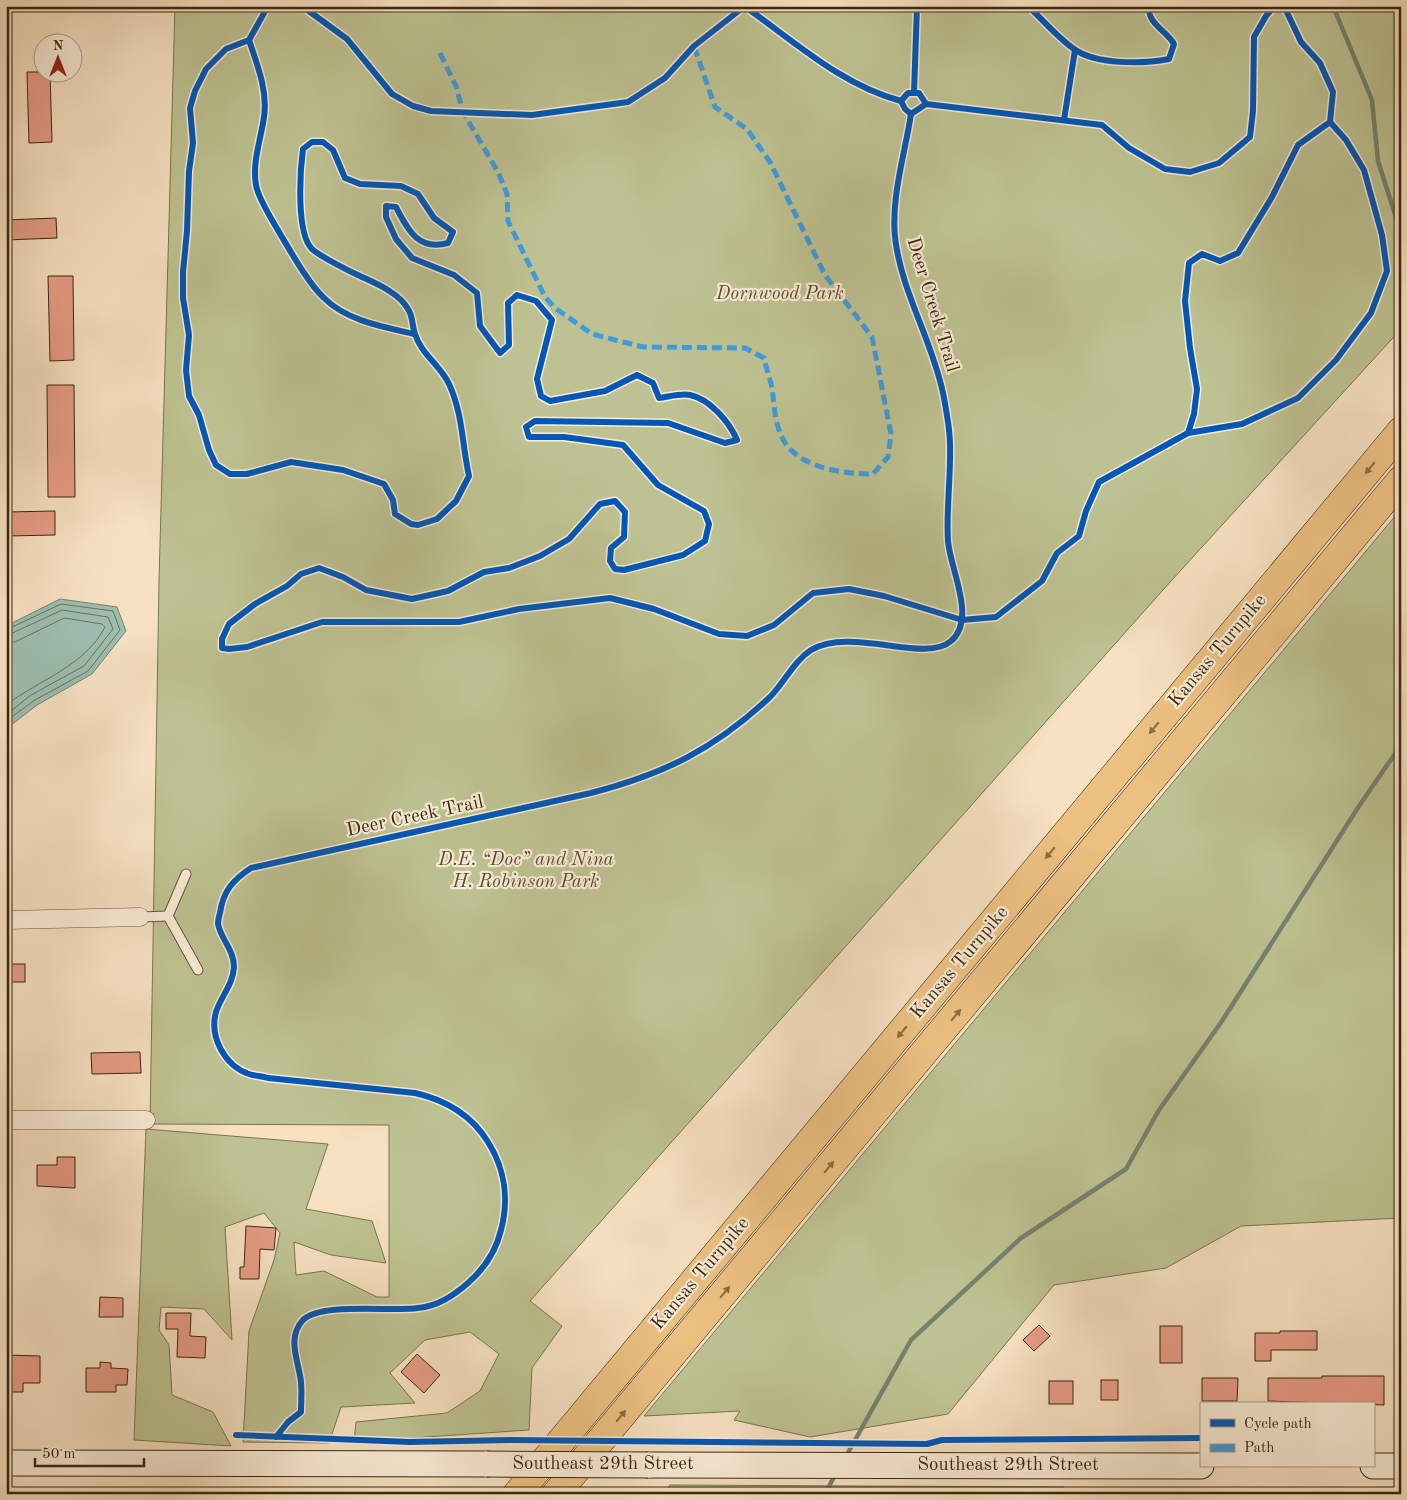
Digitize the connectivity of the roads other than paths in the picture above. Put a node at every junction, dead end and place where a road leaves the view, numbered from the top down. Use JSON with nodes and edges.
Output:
{"nodes":[{"id":1,"x":1401,"y":431,"type":"edge"},
{"id":2,"x":1401,"y":480,"type":"edge"},
{"id":3,"x":186,"y":874,"type":"dead end"},
{"id":4,"x":168,"y":916,"type":"junction"},
{"id":5,"x":140,"y":917,"type":"joint"},
{"id":6,"x":6,"y":920,"type":"edge"},
{"id":7,"x":198,"y":970,"type":"dead end"},
{"id":8,"x":6,"y":1120,"type":"edge"},
{"id":9,"x":146,"y":1120,"type":"dead end"},
{"id":10,"x":6,"y":1463,"type":"edge"},
{"id":11,"x":1200,"y":1466,"type":"edge"},
{"id":12,"x":1374,"y":1466,"type":"edge"},
{"id":13,"x":1401,"y":1466,"type":"edge"},
{"id":14,"x":517,"y":1494,"type":"edge"},
{"id":15,"x":556,"y":1494,"type":"edge"}],
"edges":[{"from":1,"to":14,"type":"highway","name":"Kansas Turnpike","one_way":true},
{"from":15,"to":2,"type":"highway","name":"Kansas Turnpike","one_way":true},
{"from":3,"to":4,"type":"lane"},
{"from":4,"to":5,"type":"lane"},
{"from":4,"to":7,"type":"lane"},
{"from":5,"to":6,"type":"street"},
{"from":8,"to":9,"type":"street"},
{"from":10,"to":11,"type":"main road","name":"Southeast 29th Street","bridge":true},
{"from":12,"to":13,"type":"main road"}]}
